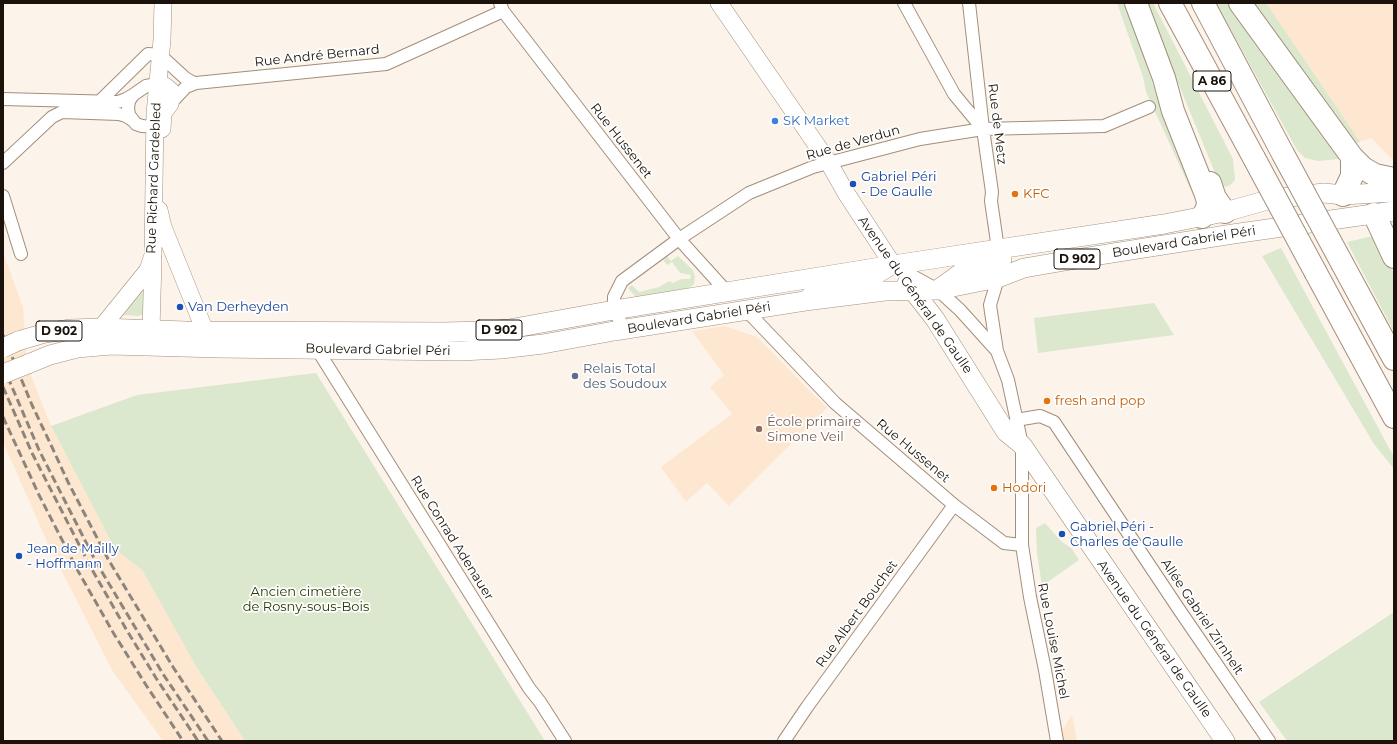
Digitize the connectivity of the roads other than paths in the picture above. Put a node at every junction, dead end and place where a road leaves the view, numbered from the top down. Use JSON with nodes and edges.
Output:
{"nodes":[{"id":1,"x":163,"y":3,"type":"edge"},
{"id":2,"x":719,"y":3,"type":"edge"},
{"id":3,"x":904,"y":3,"type":"edge"},
{"id":4,"x":969,"y":3,"type":"edge"},
{"id":5,"x":1136,"y":3,"type":"edge"},
{"id":6,"x":1170,"y":3,"type":"edge"},
{"id":7,"x":1203,"y":3,"type":"edge"},
{"id":8,"x":1240,"y":3,"type":"edge"},
{"id":9,"x":501,"y":7,"type":"edge"},
{"id":10,"x":160,"y":55,"type":"junction"},
{"id":11,"x":1164,"y":78,"type":"junction"},
{"id":12,"x":196,"y":83,"type":"junction"},
{"id":13,"x":157,"y":84,"type":"junction"},
{"id":14,"x":133,"y":95,"type":"junction"},
{"id":15,"x":3,"y":99,"type":"edge"},
{"id":16,"x":99,"y":102,"type":"junction"},
{"id":17,"x":170,"y":104,"type":"junction"},
{"id":18,"x":1149,"y":107,"type":"dead end"},
{"id":19,"x":132,"y":120,"type":"junction"},
{"id":20,"x":158,"y":127,"type":"junction"},
{"id":21,"x":983,"y":129,"type":"junction"},
{"id":22,"x":1352,"y":157,"type":"junction"},
{"id":23,"x":3,"y":163,"type":"edge"},
{"id":24,"x":828,"y":163,"type":"junction"},
{"id":25,"x":1394,"y":180,"type":"edge"},
{"id":26,"x":1394,"y":192,"type":"edge"},
{"id":27,"x":1343,"y":195,"type":"junction"},
{"id":28,"x":3,"y":196,"type":"edge"},
{"id":29,"x":1225,"y":212,"type":"junction"},
{"id":30,"x":1384,"y":213,"type":"edge"},
{"id":31,"x":1202,"y":217,"type":"junction"},
{"id":32,"x":1314,"y":222,"type":"junction"},
{"id":33,"x":1131,"y":229,"type":"junction"},
{"id":34,"x":1247,"y":232,"type":"junction"},
{"id":35,"x":679,"y":239,"type":"junction"},
{"id":36,"x":998,"y":249,"type":"junction"},
{"id":37,"x":21,"y":254,"type":"dead end"},
{"id":38,"x":153,"y":255,"type":"junction"},
{"id":39,"x":1394,"y":257,"type":"edge"},
{"id":40,"x":893,"y":265,"type":"junction"},
{"id":41,"x":998,"y":278,"type":"junction"},
{"id":42,"x":913,"y":290,"type":"junction"},
{"id":43,"x":938,"y":290,"type":"junction"},
{"id":44,"x":727,"y":292,"type":"junction"},
{"id":45,"x":805,"y":301,"type":"junction"},
{"id":46,"x":614,"y":310,"type":"junction"},
{"id":47,"x":746,"y":310,"type":"junction"},
{"id":48,"x":932,"y":315,"type":"junction"},
{"id":49,"x":101,"y":328,"type":"junction"},
{"id":50,"x":625,"y":330,"type":"junction"},
{"id":51,"x":205,"y":331,"type":"junction"},
{"id":52,"x":152,"y":338,"type":"junction"},
{"id":53,"x":11,"y":344,"type":"edge"},
{"id":54,"x":190,"y":347,"type":"junction"},
{"id":55,"x":317,"y":349,"type":"junction"},
{"id":56,"x":997,"y":351,"type":"junction"},
{"id":57,"x":1394,"y":359,"type":"edge"},
{"id":58,"x":3,"y":374,"type":"edge"},
{"id":59,"x":1394,"y":416,"type":"edge"},
{"id":60,"x":1016,"y":420,"type":"junction"},
{"id":61,"x":1022,"y":445,"type":"junction"},
{"id":62,"x":954,"y":505,"type":"junction"},
{"id":63,"x":1022,"y":545,"type":"junction"},
{"id":64,"x":565,"y":741,"type":"edge"},
{"id":65,"x":784,"y":741,"type":"edge"},
{"id":66,"x":1057,"y":741,"type":"edge"},
{"id":67,"x":1225,"y":741,"type":"edge"},
{"id":68,"x":1269,"y":741,"type":"edge"}],
"edges":[{"from":1,"to":10,"type":"main road","name":"Rue Richard Gardebled"},
{"from":2,"to":24,"type":"main road","name":"Avenue du Général de Gaulle"},
{"from":3,"to":21,"type":"street"},
{"from":4,"to":21,"type":"street","name":"Rue de Metz"},
{"from":5,"to":11,"type":"highway"},
{"from":6,"to":59,"type":"highway","number":"A 86","bridge":true},
{"from":7,"to":57,"type":"highway","number":"A 86","bridge":true},
{"from":8,"to":22,"type":"highway"},
{"from":9,"to":12,"type":"street","name":"Rue André Bernard"},
{"from":9,"to":35,"type":"street","name":"Rue Hussenet"},
{"from":10,"to":12,"type":"street"},
{"from":10,"to":13,"type":"main road","name":"Rue Richard Gardebled"},
{"from":10,"to":16,"type":"street"},
{"from":11,"to":29,"type":"highway"},
{"from":11,"to":31,"type":"highway"},
{"from":12,"to":17,"type":"street","name":"Rue André Bernard"},
{"from":13,"to":14,"type":"street"},
{"from":13,"to":17,"type":"main road","name":"Rue Richard Gardebled"},
{"from":13,"to":20,"type":"main road","name":"Rue Richard Gardebled"},
{"from":14,"to":16,"type":"street"},
{"from":14,"to":19,"type":"street"},
{"from":15,"to":16,"type":"street"},
{"from":17,"to":20,"type":"main road","name":"Rue Richard Gardebled"},
{"from":18,"to":21,"type":"street","name":"Rue de Verdun"},
{"from":19,"to":20,"type":"street"},
{"from":19,"to":23,"type":"street"},
{"from":20,"to":38,"type":"main road","name":"Rue Richard Gardebled"},
{"from":20,"to":51,"type":"main road","name":"Rue Richard Gardebled"},
{"from":21,"to":24,"type":"street","name":"Rue de Verdun"},
{"from":21,"to":36,"type":"street","name":"Rue de Metz"},
{"from":22,"to":25,"type":"highway"},
{"from":22,"to":27,"type":"highway"},
{"from":24,"to":35,"type":"street","name":"Rue de Verdun"},
{"from":24,"to":40,"type":"main road","name":"Avenue du Général de Gaulle"},
{"from":26,"to":27,"type":"main road","name":"Boulevard Gabriel Péri","number":"D 902"},
{"from":27,"to":29,"type":"main road","name":"Boulevard Gabriel Péri","number":"D 902"},
{"from":27,"to":30,"type":"main road"},
{"from":27,"to":32,"type":"main road"},
{"from":28,"to":37,"type":"street"},
{"from":29,"to":31,"type":"main road","name":"Boulevard Gabriel Péri","number":"D 902"},
{"from":29,"to":34,"type":"main road"},
{"from":30,"to":32,"type":"main road","name":"Boulevard Gabriel Péri","number":"D 902"},
{"from":30,"to":39,"type":"highway"},
{"from":31,"to":33,"type":"main road","name":"Boulevard Gabriel Péri","number":"D 902"},
{"from":32,"to":34,"type":"main road","name":"Boulevard Gabriel Péri","number":"D 902"},
{"from":33,"to":36,"type":"main road","name":"Boulevard Gabriel Péri","number":"D 902"},
{"from":33,"to":43,"type":"main road"},
{"from":34,"to":41,"type":"main road","name":"Boulevard Gabriel Péri","number":"D 902"},
{"from":35,"to":44,"type":"street","name":"Rue Hussenet"},
{"from":35,"to":46,"type":"street","name":"Rue de Verdun"},
{"from":36,"to":40,"type":"main road","name":"Boulevard Gabriel Péri","number":"D 902"},
{"from":38,"to":49,"type":"main road","name":"Rue Richard Gardebled"},
{"from":38,"to":52,"type":"main road"},
{"from":40,"to":42,"type":"main road","name":"Avenue du Général de Gaulle"},
{"from":40,"to":43,"type":"street"},
{"from":40,"to":44,"type":"main road","name":"Boulevard Gabriel Péri","number":"D 902"},
{"from":40,"to":45,"type":"main road"},
{"from":41,"to":43,"type":"main road","name":"Boulevard Gabriel Péri","number":"D 902"},
{"from":41,"to":56,"type":"street"},
{"from":42,"to":43,"type":"main road","name":"Boulevard Gabriel Péri","number":"D 902"},
{"from":42,"to":45,"type":"main road","name":"Boulevard Gabriel Péri","number":"D 902"},
{"from":42,"to":48,"type":"main road","name":"Avenue du Général de Gaulle"},
{"from":43,"to":48,"type":"main road"},
{"from":43,"to":56,"type":"street"},
{"from":44,"to":46,"type":"main road","name":"Boulevard Gabriel Péri","number":"D 902"},
{"from":45,"to":47,"type":"main road","name":"Boulevard Gabriel Péri","number":"D 902"},
{"from":46,"to":50,"type":"street"},
{"from":46,"to":51,"type":"main road","name":"Boulevard Gabriel Péri","number":"D 902"},
{"from":47,"to":50,"type":"main road","name":"Boulevard Gabriel Péri","number":"D 902"},
{"from":47,"to":62,"type":"street","name":"Rue Hussenet"},
{"from":48,"to":61,"type":"main road","name":"Avenue du Général de Gaulle"},
{"from":49,"to":52,"type":"main road","name":"Boulevard Gabriel Péri","number":"D 902"},
{"from":49,"to":53,"type":"main road","name":"Boulevard Gabriel Péri","number":"D 902"},
{"from":50,"to":55,"type":"main road","name":"Boulevard Gabriel Péri","number":"D 902"},
{"from":51,"to":52,"type":"main road","name":"Boulevard Gabriel Péri","number":"D 902"},
{"from":51,"to":54,"type":"main road"},
{"from":52,"to":54,"type":"main road","name":"Boulevard Gabriel Péri","number":"D 902"},
{"from":52,"to":58,"type":"main road","name":"Boulevard Gabriel Péri","number":"D 902","bridge":true},
{"from":54,"to":55,"type":"main road","name":"Boulevard Gabriel Péri","number":"D 902"},
{"from":55,"to":64,"type":"street","name":"Rue Conrad Adenauer"},
{"from":56,"to":60,"type":"street"},
{"from":60,"to":61,"type":"street"},
{"from":60,"to":68,"type":"street","name":"Allée Gabriel Zirnhelt"},
{"from":61,"to":63,"type":"street","name":"Rue Louise Michel"},
{"from":61,"to":67,"type":"main road","name":"Avenue du Général de Gaulle"},
{"from":62,"to":63,"type":"street","name":"Rue Hussenet"},
{"from":62,"to":65,"type":"street","name":"Rue Albert Bouchet"},
{"from":63,"to":66,"type":"street","name":"Rue Louise Michel"}]}
